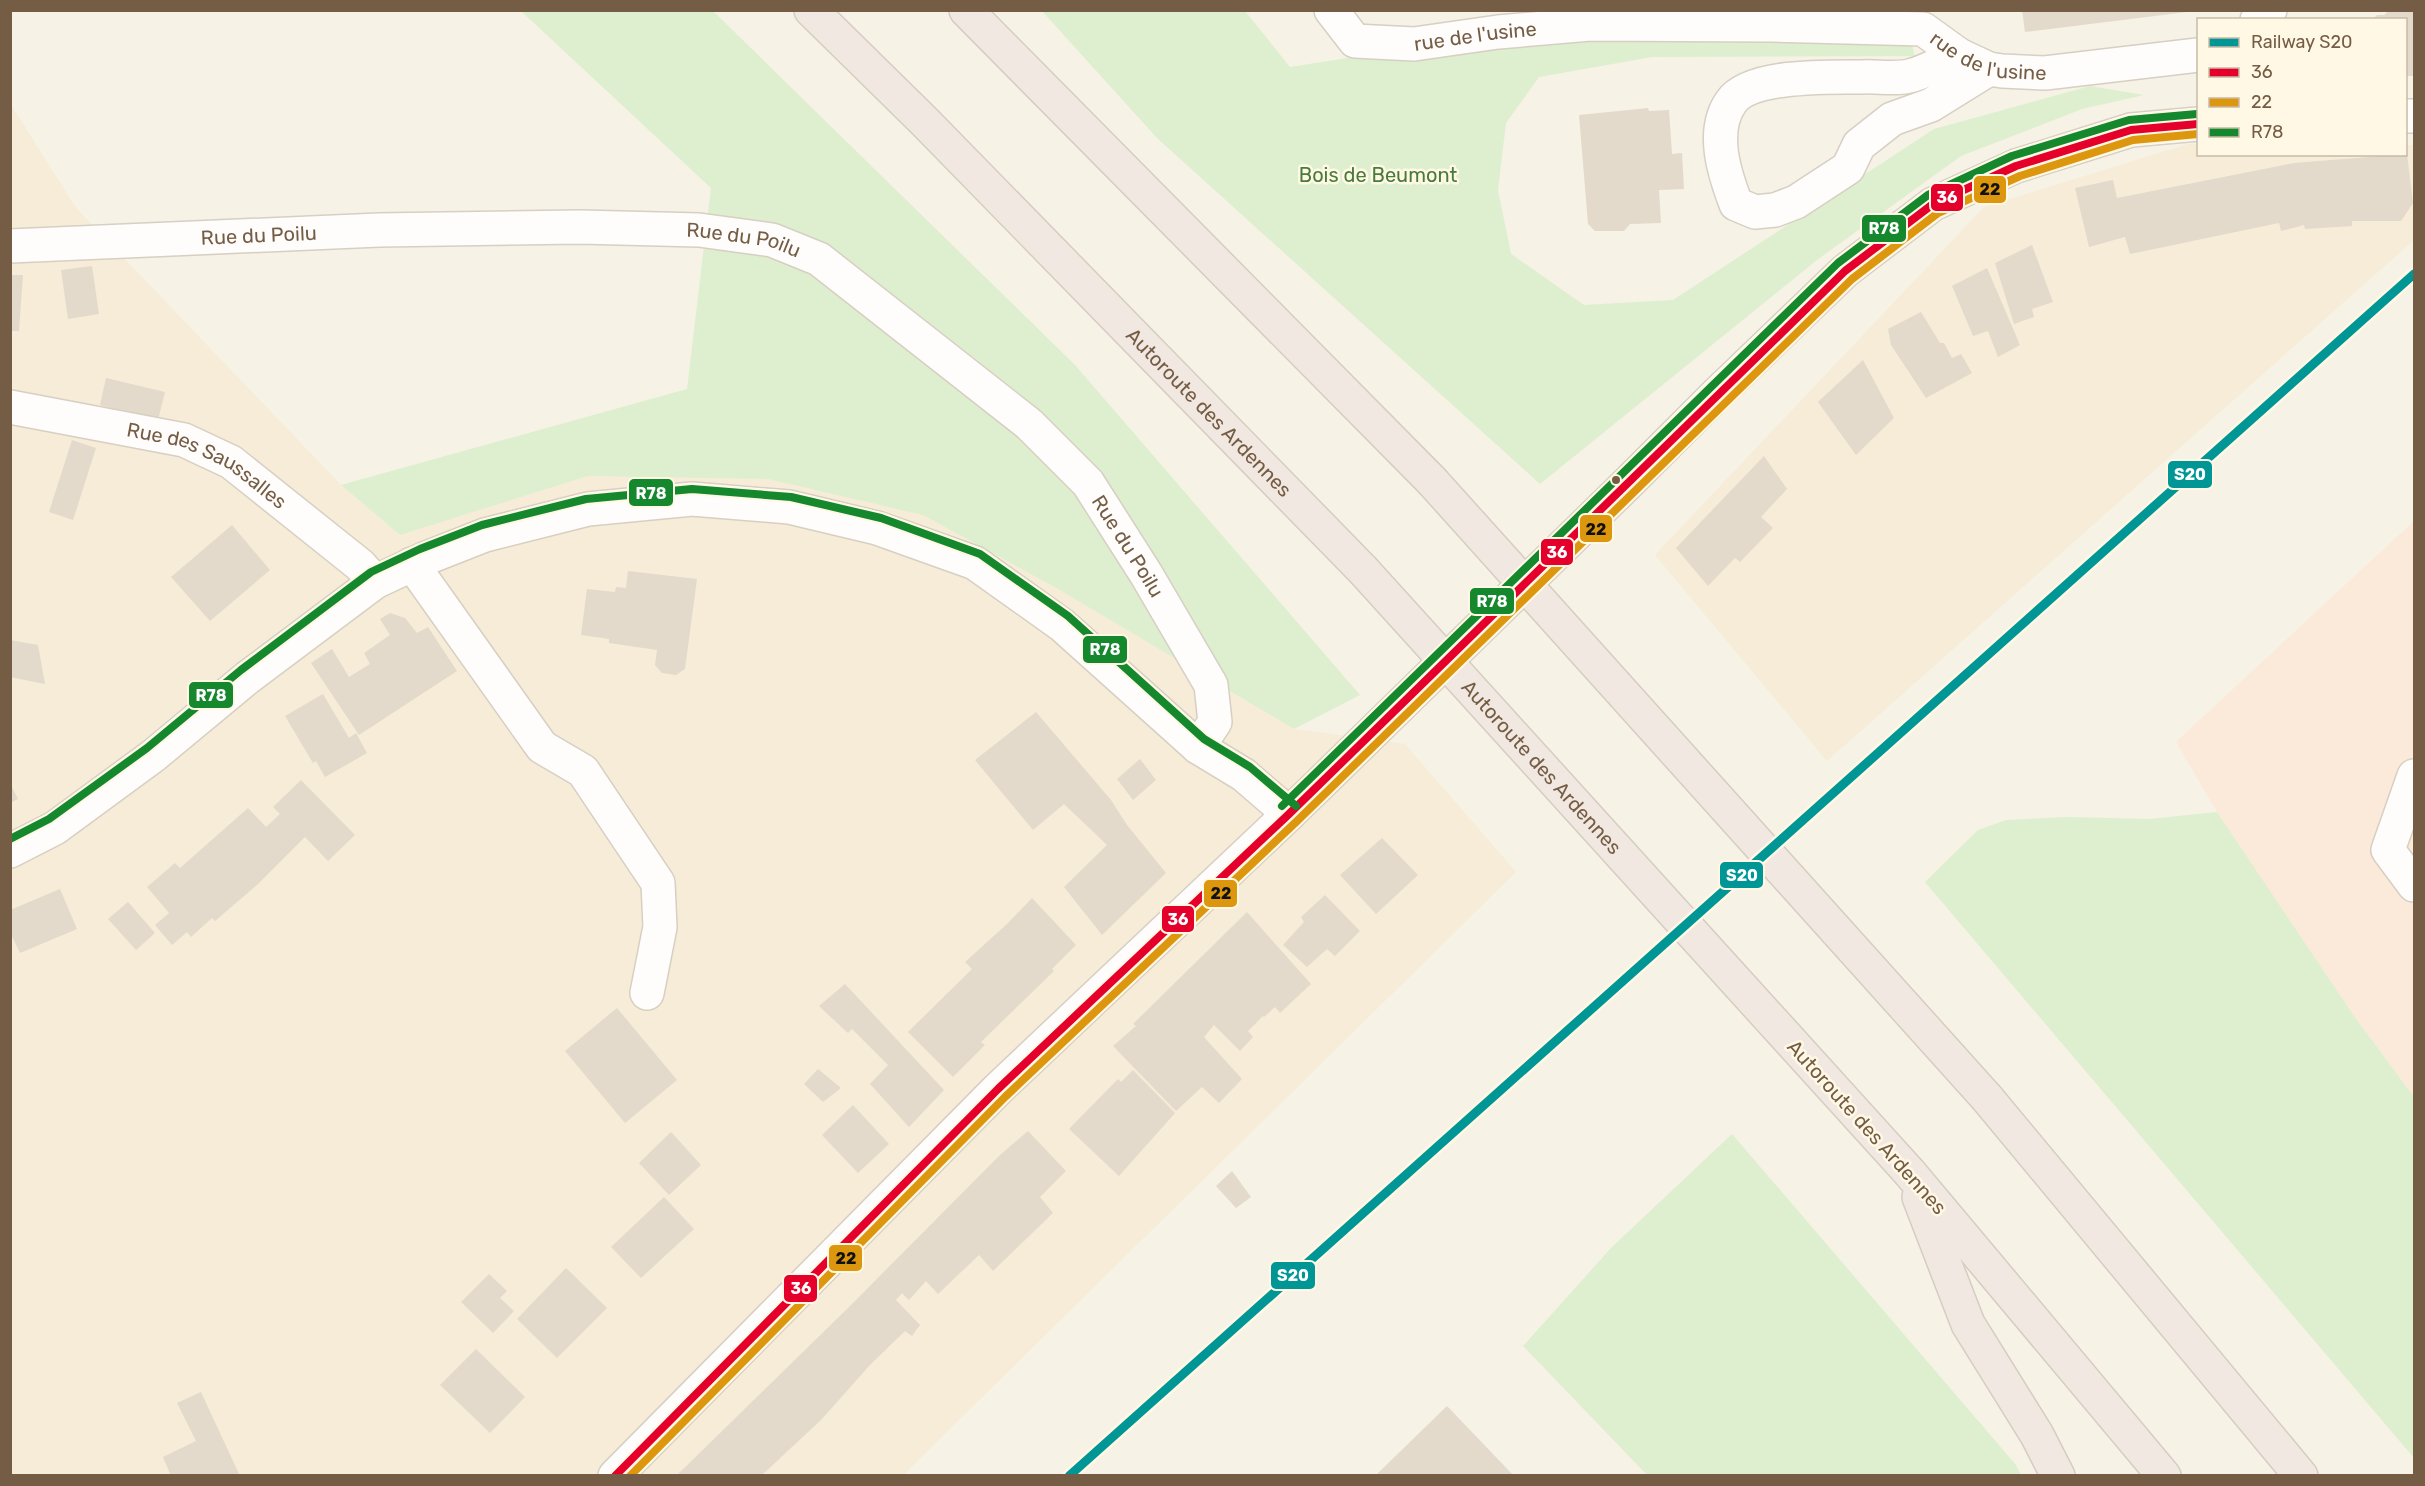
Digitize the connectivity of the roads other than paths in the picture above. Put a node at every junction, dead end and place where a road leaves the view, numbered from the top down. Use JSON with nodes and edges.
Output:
{"nodes":[{"id":1,"x":811,"y":10,"type":"edge"},
{"id":2,"x":966,"y":10,"type":"edge"},
{"id":3,"x":1331,"y":10,"type":"edge"},
{"id":4,"x":1959,"y":55,"type":"junction"},
{"id":5,"x":2197,"y":55,"type":"edge"},
{"id":6,"x":1989,"y":69,"type":"junction"},
{"id":7,"x":2197,"y":124,"type":"edge"},
{"id":8,"x":10,"y":246,"type":"edge"},
{"id":9,"x":10,"y":407,"type":"edge"},
{"id":10,"x":412,"y":564,"type":"junction"},
{"id":11,"x":375,"y":582,"type":"junction"},
{"id":12,"x":1198,"y":747,"type":"junction"},
{"id":13,"x":2415,"y":776,"type":"edge"},
{"id":14,"x":1289,"y":814,"type":"junction"},
{"id":15,"x":10,"y":851,"type":"edge"},
{"id":16,"x":2415,"y":885,"type":"edge"},
{"id":17,"x":647,"y":993,"type":"dead end"},
{"id":18,"x":1910,"y":1173,"type":"junction"},
{"id":19,"x":615,"y":1476,"type":"edge"},
{"id":20,"x":2058,"y":1476,"type":"edge"},
{"id":21,"x":2163,"y":1476,"type":"edge"},
{"id":22,"x":2301,"y":1476,"type":"edge"}],
"edges":[{"from":1,"to":18,"type":"highway","name":"Autoroute des Ardennes","bridge":true},
{"from":2,"to":22,"type":"highway","bridge":true},
{"from":3,"to":4,"type":"street","name":"rue de l'usine"},
{"from":4,"to":6,"type":"street","name":"rue de l'usine"},
{"from":4,"to":6,"type":"street"},
{"from":5,"to":6,"type":"street","name":"rue de l'usine"},
{"from":7,"to":14,"type":"street"},
{"from":8,"to":12,"type":"street","name":"Rue du Poilu"},
{"from":9,"to":11,"type":"street","name":"Rue des Saussalles"},
{"from":10,"to":11,"type":"street"},
{"from":10,"to":12,"type":"street"},
{"from":10,"to":17,"type":"street"},
{"from":11,"to":15,"type":"street"},
{"from":12,"to":14,"type":"street"},
{"from":13,"to":16,"type":"street"},
{"from":14,"to":19,"type":"street"},
{"from":18,"to":20,"type":"highway"},
{"from":18,"to":21,"type":"highway","name":"Autoroute des Ardennes"}]}
